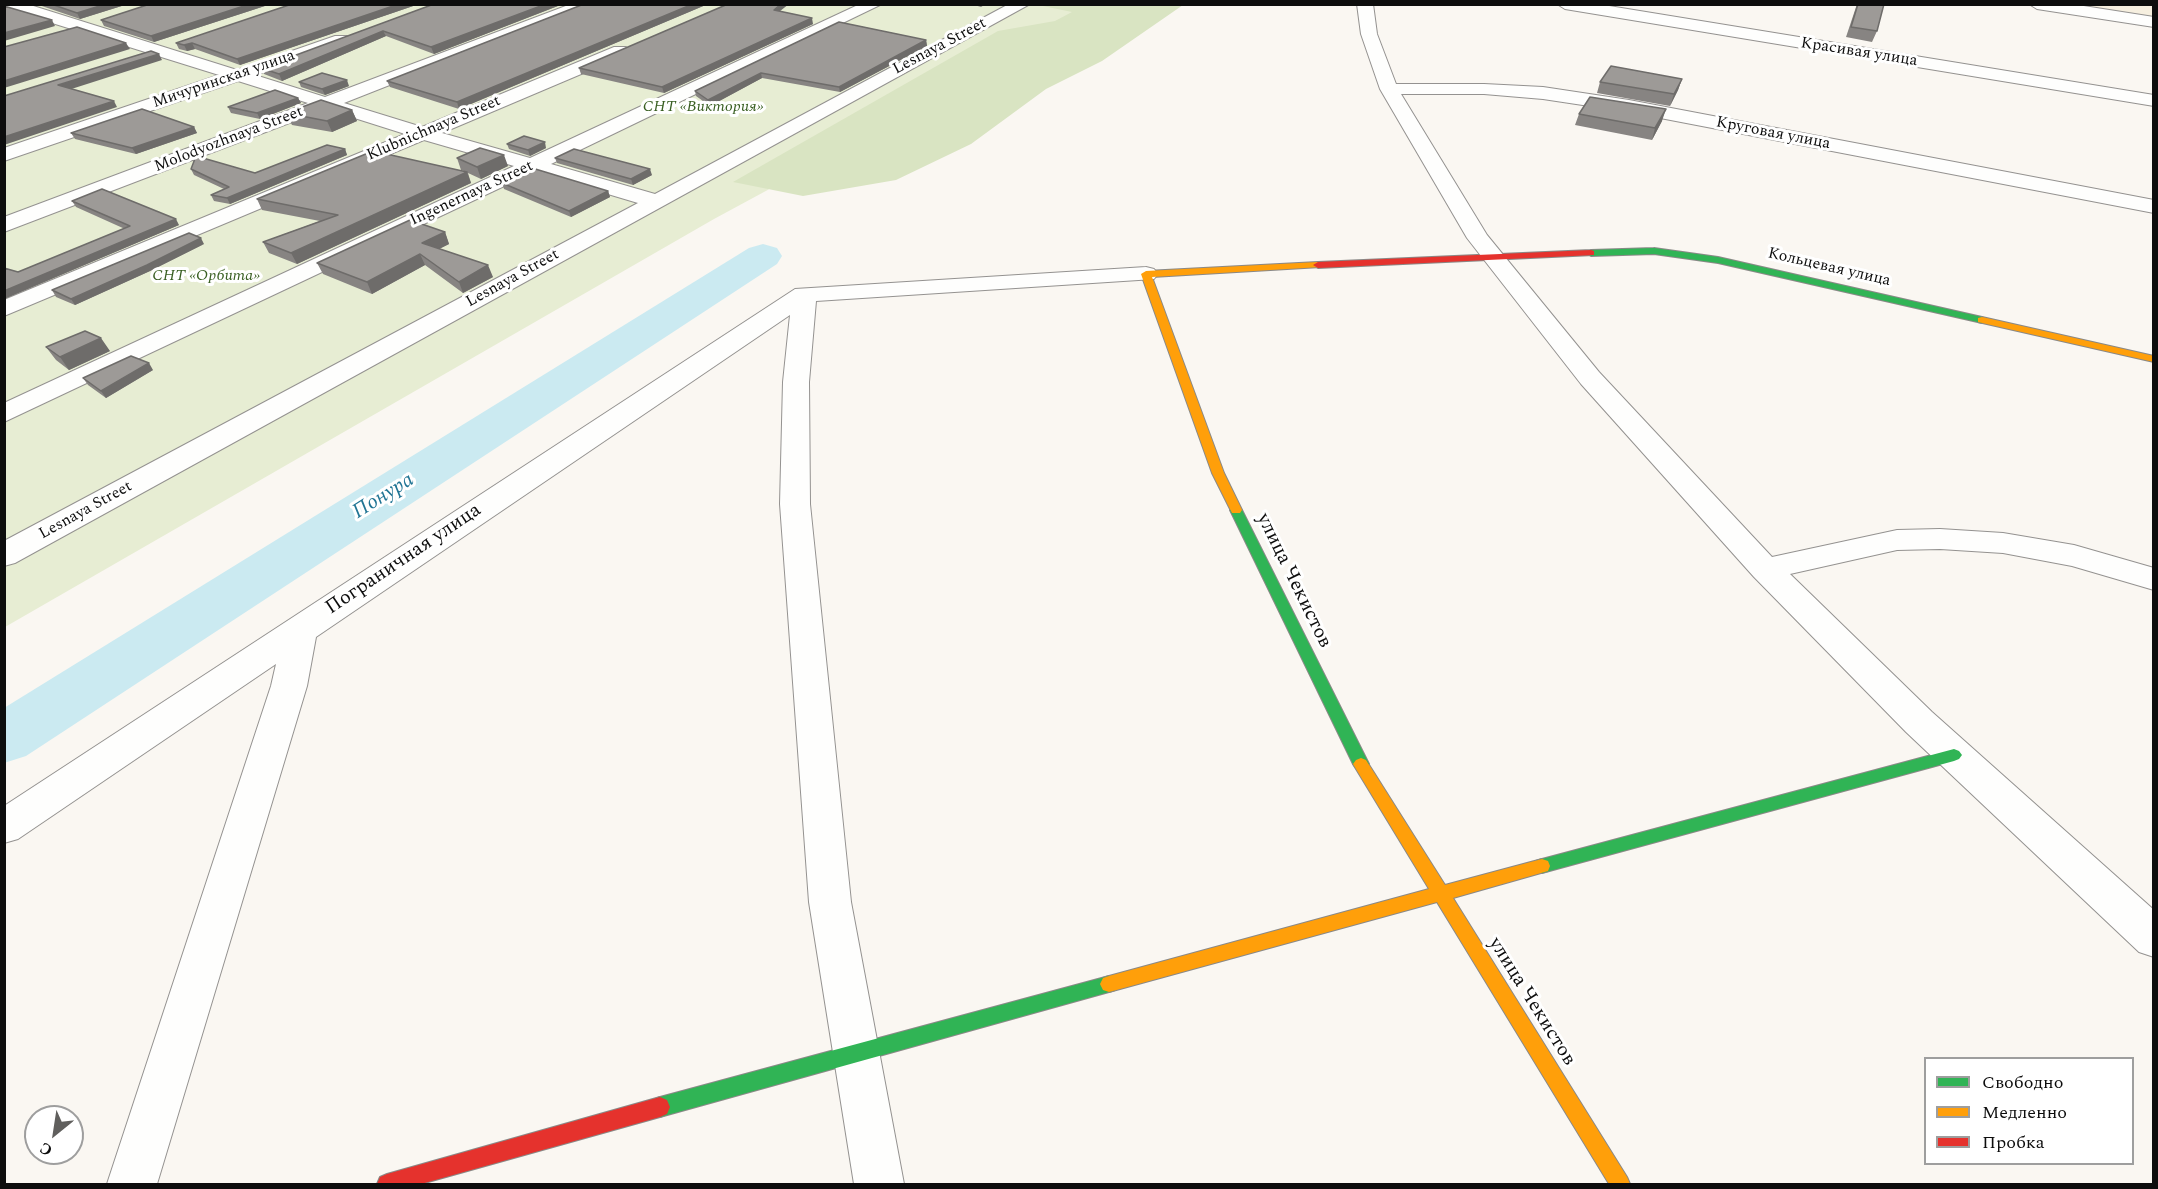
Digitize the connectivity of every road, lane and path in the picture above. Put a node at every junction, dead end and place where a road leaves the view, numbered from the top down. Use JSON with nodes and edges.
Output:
{"nodes":[{"id":1,"x":588,"y":4,"type":"edge"},
{"id":2,"x":874,"y":4,"type":"edge"},
{"id":3,"x":1022,"y":4,"type":"edge"},
{"id":4,"x":1365,"y":4,"type":"edge"},
{"id":5,"x":1565,"y":4,"type":"edge"},
{"id":6,"x":2037,"y":4,"type":"edge"},
{"id":7,"x":11,"y":5,"type":"edge"},
{"id":8,"x":4,"y":7,"type":"edge"},
{"id":9,"x":113,"y":17,"type":"edge"},
{"id":10,"x":2154,"y":22,"type":"edge"},
{"id":11,"x":80,"y":27,"type":"junction"},
{"id":12,"x":356,"y":34,"type":"edge"},
{"id":13,"x":47,"y":36,"type":"edge"},
{"id":14,"x":186,"y":40,"type":"edge"},
{"id":15,"x":643,"y":41,"type":"edge"},
{"id":16,"x":153,"y":50,"type":"junction"},
{"id":17,"x":130,"y":58,"type":"edge"},
{"id":18,"x":236,"y":76,"type":"junction"},
{"id":19,"x":1389,"y":89,"type":"junction"},
{"id":20,"x":2154,"y":101,"type":"edge"},
{"id":21,"x":327,"y":103,"type":"junction"},
{"id":22,"x":425,"y":134,"type":"junction"},
{"id":23,"x":4,"y":155,"type":"edge"},
{"id":24,"x":532,"y":166,"type":"junction"},
{"id":25,"x":656,"y":201,"type":"junction"},
{"id":26,"x":2154,"y":207,"type":"edge"},
{"id":27,"x":4,"y":225,"type":"edge"},
{"id":28,"x":1492,"y":255,"type":"junction"},
{"id":29,"x":1146,"y":274,"type":"junction"},
{"id":30,"x":804,"y":294,"type":"junction"},
{"id":31,"x":4,"y":309,"type":"edge"},
{"id":32,"x":2154,"y":359,"type":"edge"},
{"id":33,"x":4,"y":414,"type":"edge"},
{"id":34,"x":4,"y":555,"type":"edge"},
{"id":35,"x":1765,"y":569,"type":"junction"},
{"id":36,"x":2154,"y":579,"type":"edge"},
{"id":37,"x":300,"y":630,"type":"junction"},
{"id":38,"x":1954,"y":755,"type":"junction"},
{"id":39,"x":4,"y":827,"type":"edge"},
{"id":40,"x":1441,"y":893,"type":"junction"},
{"id":41,"x":2154,"y":938,"type":"edge"},
{"id":42,"x":856,"y":1052,"type":"junction"},
{"id":43,"x":132,"y":1185,"type":"edge"},
{"id":44,"x":387,"y":1185,"type":"edge"},
{"id":45,"x":879,"y":1185,"type":"edge"},
{"id":46,"x":1620,"y":1185,"type":"edge"}],
"edges":[{"from":1,"to":21,"type":"street","name":"Molodyozhnaya Street"},
{"from":2,"to":24,"type":"street","name":"Ingenernaya Street"},
{"from":3,"to":25,"type":"street","name":"Lesnaya Street"},
{"from":4,"to":19,"type":"street"},
{"from":5,"to":20,"type":"street","name":"Красивая улица"},
{"from":6,"to":10,"type":"street"},
{"from":7,"to":8,"type":"street"},
{"from":7,"to":11,"type":"street"},
{"from":9,"to":11,"type":"street"},
{"from":11,"to":13,"type":"street"},
{"from":11,"to":16,"type":"street"},
{"from":12,"to":18,"type":"street","name":"Мичуринская улица"},
{"from":14,"to":16,"type":"street"},
{"from":15,"to":22,"type":"street","name":"Klubnichnaya Street"},
{"from":16,"to":17,"type":"street"},
{"from":16,"to":18,"type":"street"},
{"from":18,"to":21,"type":"street"},
{"from":18,"to":23,"type":"street","name":"Мичуринская улица"},
{"from":19,"to":26,"type":"street","name":"Круговая улица"},
{"from":19,"to":28,"type":"street"},
{"from":21,"to":22,"type":"street"},
{"from":21,"to":27,"type":"street","name":"Molodyozhnaya Street"},
{"from":22,"to":24,"type":"street"},
{"from":22,"to":31,"type":"street","name":"Klubnichnaya Street"},
{"from":24,"to":25,"type":"street"},
{"from":24,"to":33,"type":"street","name":"Ingenernaya Street"},
{"from":25,"to":34,"type":"street","name":"Lesnaya Street"},
{"from":28,"to":29,"type":"street"},
{"from":28,"to":32,"type":"street","name":"Кольцевая улица"},
{"from":28,"to":35,"type":"street"},
{"from":29,"to":30,"type":"street"},
{"from":29,"to":40,"type":"street","name":"улица Чекистов"},
{"from":30,"to":37,"type":"street","name":"Пограничная улица"},
{"from":30,"to":42,"type":"street"},
{"from":35,"to":36,"type":"street"},
{"from":35,"to":38,"type":"street"},
{"from":37,"to":39,"type":"street","name":"Пограничная улица"},
{"from":37,"to":43,"type":"street"},
{"from":38,"to":40,"type":"street"},
{"from":38,"to":41,"type":"street"},
{"from":40,"to":42,"type":"street"},
{"from":40,"to":46,"type":"street","name":"улица Чекистов"},
{"from":42,"to":44,"type":"street"},
{"from":42,"to":45,"type":"street"}]}
